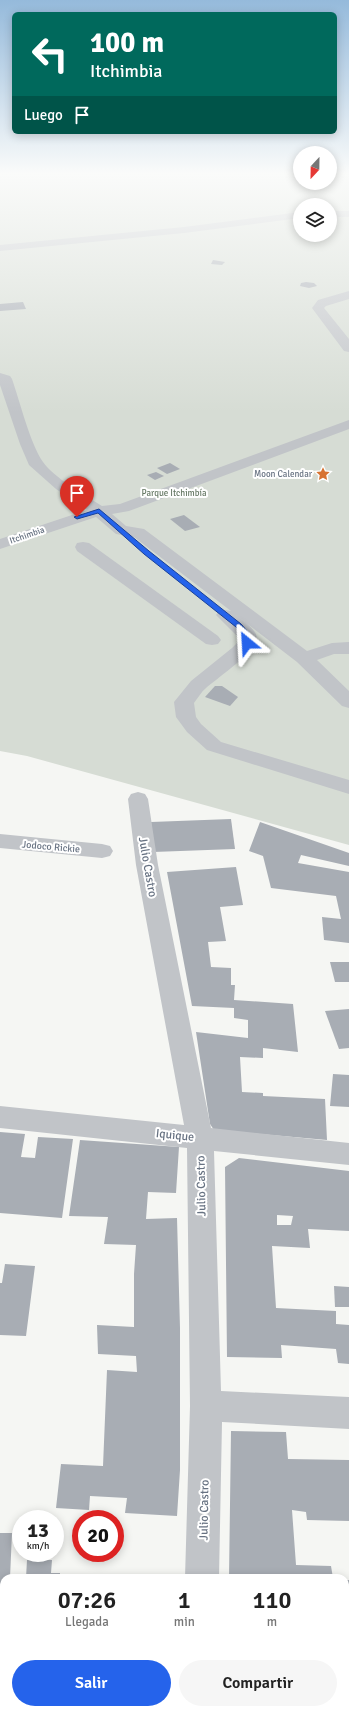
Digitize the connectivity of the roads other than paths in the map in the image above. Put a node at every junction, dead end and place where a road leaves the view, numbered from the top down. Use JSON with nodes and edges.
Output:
{"nodes":[{"id":1,"x":349,"y":295,"type":"edge"},
{"id":2,"x":349,"y":348,"type":"edge"},
{"id":3,"x":0,"y":377,"type":"edge"},
{"id":4,"x":349,"y":424,"type":"edge"},
{"id":5,"x":99,"y":511,"type":"junction"},
{"id":6,"x":122,"y":531,"type":"junction"},
{"id":7,"x":0,"y":544,"type":"edge"},
{"id":8,"x":83,"y":546,"type":"dead end"},
{"id":9,"x":212,"y":640,"type":"dead end"},
{"id":10,"x":349,"y":648,"type":"edge"},
{"id":11,"x":304,"y":658,"type":"junction"},
{"id":12,"x":349,"y":702,"type":"edge"},
{"id":13,"x":349,"y":787,"type":"edge"},
{"id":14,"x":138,"y":799,"type":"dead end"},
{"id":15,"x":0,"y":842,"type":"edge"},
{"id":16,"x":102,"y":851,"type":"dead end"},
{"id":17,"x":0,"y":1117,"type":"edge"},
{"id":18,"x":200,"y":1138,"type":"junction"},
{"id":19,"x":349,"y":1154,"type":"edge"},
{"id":20,"x":206,"y":1406,"type":"junction"},
{"id":21,"x":349,"y":1413,"type":"edge"},
{"id":22,"x":202,"y":1574,"type":"edge"}],
"edges":[{"from":1,"to":2,"type":"street"},
{"from":3,"to":5,"type":"street"},
{"from":4,"to":5,"type":"street","name":"Itchimbia"},
{"from":5,"to":6,"type":"street"},
{"from":5,"to":7,"type":"street","name":"Itchimbia"},
{"from":6,"to":11,"type":"street"},
{"from":6,"to":13,"type":"street"},
{"from":8,"to":9,"type":"street"},
{"from":10,"to":11,"type":"street"},
{"from":11,"to":12,"type":"street"},
{"from":14,"to":18,"type":"street","name":"Julio Castro"},
{"from":15,"to":16,"type":"street","name":"Jodoco Rickie"},
{"from":17,"to":18,"type":"street","name":"Iquique"},
{"from":18,"to":19,"type":"street","name":"Iquique"},
{"from":18,"to":20,"type":"street","name":"Julio Castro"},
{"from":20,"to":21,"type":"street"},
{"from":20,"to":22,"type":"street","name":"Julio Castro"}]}
